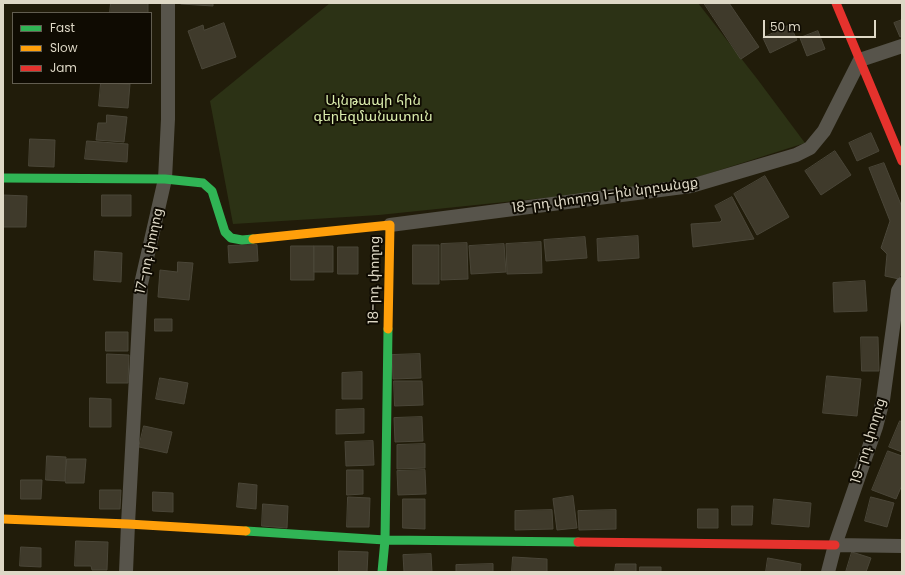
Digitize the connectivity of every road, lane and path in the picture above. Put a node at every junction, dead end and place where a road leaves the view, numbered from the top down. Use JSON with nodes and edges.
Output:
{"nodes":[{"id":1,"x":168,"y":3,"type":"edge"},
{"id":2,"x":836,"y":3,"type":"edge"},
{"id":3,"x":902,"y":46,"type":"edge"},
{"id":4,"x":860,"y":60,"type":"junction"},
{"id":5,"x":902,"y":161,"type":"edge"},
{"id":6,"x":3,"y":178,"type":"edge"},
{"id":7,"x":165,"y":179,"type":"junction"},
{"id":8,"x":390,"y":225,"type":"junction"},
{"id":9,"x":902,"y":284,"type":"edge"},
{"id":10,"x":3,"y":519,"type":"edge"},
{"id":11,"x":128,"y":524,"type":"junction"},
{"id":12,"x":384,"y":540,"type":"junction"},
{"id":13,"x":835,"y":545,"type":"junction"},
{"id":14,"x":902,"y":546,"type":"edge"},
{"id":15,"x":126,"y":572,"type":"edge"},
{"id":16,"x":382,"y":572,"type":"edge"},
{"id":17,"x":828,"y":572,"type":"edge"}],
"edges":[{"from":1,"to":7,"type":"street","name":"17-րդ փողոց"},
{"from":2,"to":4,"type":"street"},
{"from":3,"to":4,"type":"street"},
{"from":4,"to":5,"type":"street"},
{"from":4,"to":8,"type":"street","name":"18-րդ փողոց 1-ին նրբանցք"},
{"from":6,"to":7,"type":"street","name":"18-րդ փողոց"},
{"from":7,"to":8,"type":"street","name":"18-րդ փողոց"},
{"from":7,"to":11,"type":"street","name":"17-րդ փողոց"},
{"from":8,"to":12,"type":"street","name":"18-րդ փողոց"},
{"from":9,"to":13,"type":"street","name":"19-րդ փողոց"},
{"from":10,"to":11,"type":"street"},
{"from":11,"to":12,"type":"street"},
{"from":11,"to":15,"type":"street","name":"17-րդ փողոց"},
{"from":12,"to":13,"type":"street"},
{"from":12,"to":16,"type":"street","name":"18-րդ փողոց"},
{"from":13,"to":14,"type":"street"},
{"from":13,"to":17,"type":"street","name":"19-րդ փողոց"}]}
